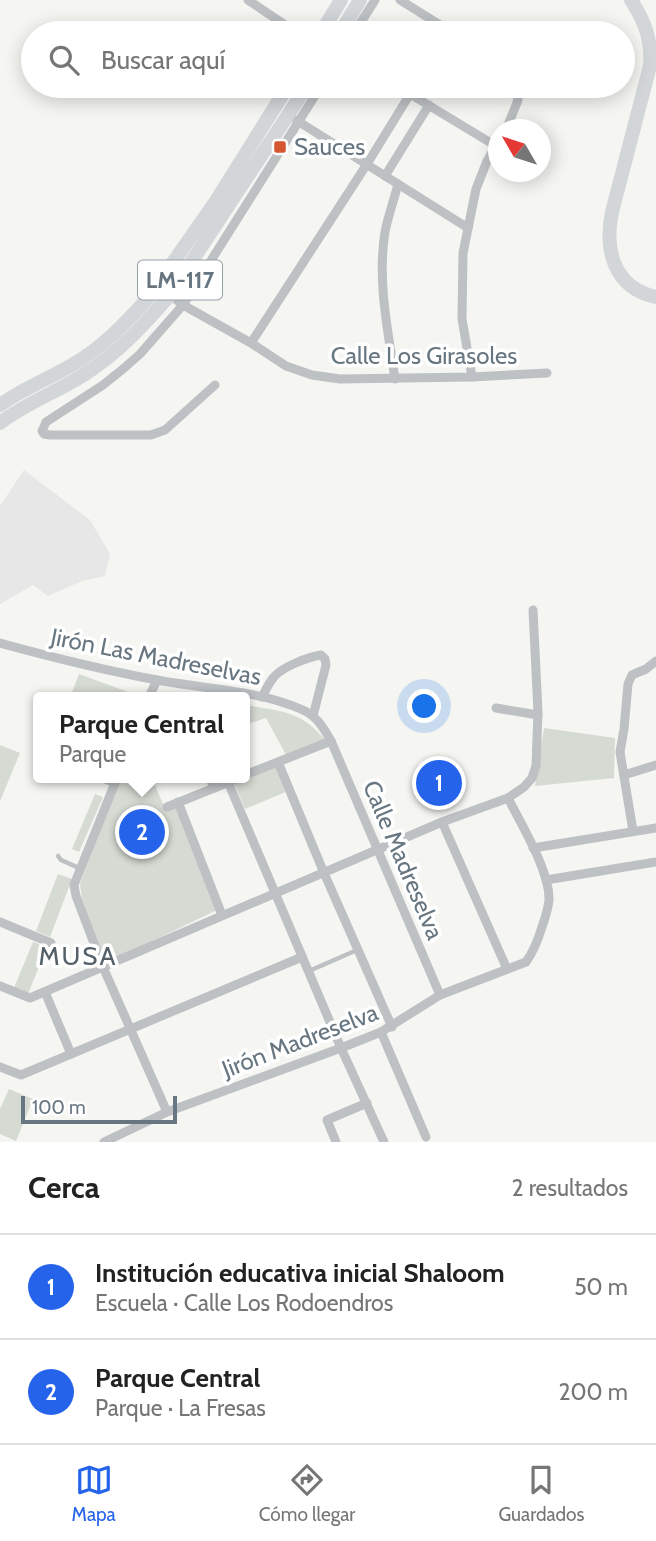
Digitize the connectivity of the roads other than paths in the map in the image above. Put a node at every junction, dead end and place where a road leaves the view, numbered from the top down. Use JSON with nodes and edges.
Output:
{"nodes":[{"id":1,"x":248,"y":0,"type":"edge"},
{"id":2,"x":341,"y":0,"type":"edge"},
{"id":3,"x":360,"y":0,"type":"edge"},
{"id":4,"x":375,"y":0,"type":"edge"},
{"id":5,"x":400,"y":0,"type":"edge"},
{"id":6,"x":631,"y":0,"type":"edge"},
{"id":7,"x":279,"y":21,"type":"edge"},
{"id":8,"x":328,"y":21,"type":"edge"},
{"id":9,"x":347,"y":21,"type":"edge"},
{"id":10,"x":362,"y":21,"type":"edge"},
{"id":11,"x":433,"y":21,"type":"edge"},
{"id":12,"x":280,"y":98,"type":"edge"},
{"id":13,"x":302,"y":98,"type":"edge"},
{"id":14,"x":311,"y":98,"type":"edge"},
{"id":15,"x":407,"y":98,"type":"edge"},
{"id":16,"x":421,"y":98,"type":"edge"},
{"id":17,"x":518,"y":98,"type":"edge"},
{"id":18,"x":429,"y":105,"type":"junction"},
{"id":19,"x":294,"y":118,"type":"junction"},
{"id":20,"x":510,"y":119,"type":"edge"},
{"id":21,"x":488,"y":139,"type":"edge"},
{"id":22,"x":488,"y":159,"type":"edge"},
{"id":23,"x":367,"y":164,"type":"junction"},
{"id":24,"x":385,"y":176,"type":"junction"},
{"id":25,"x":398,"y":184,"type":"junction"},
{"id":26,"x":468,"y":228,"type":"junction"},
{"id":27,"x":159,"y":284,"type":"junction"},
{"id":28,"x":169,"y":296,"type":"junction"},
{"id":29,"x":656,"y":297,"type":"edge"},
{"id":30,"x":183,"y":305,"type":"junction"},
{"id":31,"x":251,"y":343,"type":"junction"},
{"id":32,"x":547,"y":373,"type":"dead end"},
{"id":33,"x":472,"y":377,"type":"junction"},
{"id":34,"x":395,"y":379,"type":"junction"},
{"id":35,"x":215,"y":385,"type":"dead end"},
{"id":36,"x":0,"y":405,"type":"edge"},
{"id":37,"x":0,"y":423,"type":"edge"},
{"id":38,"x":533,"y":610,"type":"dead end"},
{"id":39,"x":0,"y":643,"type":"edge"},
{"id":40,"x":656,"y":662,"type":"edge"},
{"id":41,"x":157,"y":680,"type":"junction"},
{"id":42,"x":151,"y":692,"type":"edge"},
{"id":43,"x":231,"y":692,"type":"edge"},
{"id":44,"x":250,"y":695,"type":"edge"},
{"id":45,"x":262,"y":697,"type":"junction"},
{"id":46,"x":496,"y":708,"type":"dead end"},
{"id":47,"x":538,"y":715,"type":"junction"},
{"id":48,"x":313,"y":716,"type":"junction"},
{"id":49,"x":331,"y":741,"type":"junction"},
{"id":50,"x":278,"y":762,"type":"junction"},
{"id":51,"x":656,"y":765,"type":"edge"},
{"id":52,"x":250,"y":773,"type":"edge"},
{"id":53,"x":624,"y":775,"type":"junction"},
{"id":54,"x":115,"y":783,"type":"edge"},
{"id":55,"x":212,"y":783,"type":"edge"},
{"id":56,"x":226,"y":783,"type":"edge"},
{"id":57,"x":228,"y":783,"type":"edge"},
{"id":58,"x":214,"y":788,"type":"junction"},
{"id":59,"x":508,"y":798,"type":"junction"},
{"id":60,"x":177,"y":802,"type":"junction"},
{"id":61,"x":167,"y":807,"type":"dead end"},
{"id":62,"x":442,"y":822,"type":"junction"},
{"id":63,"x":656,"y":828,"type":"edge"},
{"id":64,"x":633,"y":831,"type":"junction"},
{"id":65,"x":533,"y":848,"type":"junction"},
{"id":66,"x":378,"y":850,"type":"junction"},
{"id":67,"x":58,"y":856,"type":"dead end"},
{"id":68,"x":656,"y":862,"type":"edge"},
{"id":69,"x":80,"y":869,"type":"junction"},
{"id":70,"x":324,"y":873,"type":"junction"},
{"id":71,"x":546,"y":880,"type":"junction"},
{"id":72,"x":275,"y":894,"type":"junction"},
{"id":73,"x":222,"y":915,"type":"junction"},
{"id":74,"x":0,"y":922,"type":"edge"},
{"id":75,"x":51,"y":943,"type":"dead end"},
{"id":76,"x":358,"y":950,"type":"junction"},
{"id":77,"x":302,"y":957,"type":"junction"},
{"id":78,"x":103,"y":967,"type":"junction"},
{"id":79,"x":507,"y":969,"type":"junction"},
{"id":80,"x":308,"y":971,"type":"junction"},
{"id":81,"x":0,"y":986,"type":"edge"},
{"id":82,"x":45,"y":992,"type":"junction"},
{"id":83,"x":440,"y":995,"type":"junction"},
{"id":84,"x":392,"y":1027,"type":"junction"},
{"id":85,"x":130,"y":1028,"type":"junction"},
{"id":86,"x":381,"y":1032,"type":"junction"},
{"id":87,"x":341,"y":1048,"type":"junction"},
{"id":88,"x":71,"y":1054,"type":"junction"},
{"id":89,"x":0,"y":1067,"type":"edge"},
{"id":90,"x":367,"y":1103,"type":"junction"},
{"id":91,"x":167,"y":1112,"type":"junction"},
{"id":92,"x":426,"y":1137,"type":"dead end"},
{"id":93,"x":104,"y":1142,"type":"edge"},
{"id":94,"x":336,"y":1142,"type":"edge"},
{"id":95,"x":384,"y":1142,"type":"edge"}],
"edges":[{"from":1,"to":7,"type":"street"},
{"from":2,"to":8,"type":"main road"},
{"from":3,"to":9,"type":"main road"},
{"from":4,"to":10,"type":"street"},
{"from":5,"to":11,"type":"street"},
{"from":6,"to":29,"type":"main road"},
{"from":12,"to":27,"type":"main road","number":"LM-117"},
{"from":13,"to":19,"type":"main road","number":"LM-117"},
{"from":14,"to":19,"type":"street"},
{"from":15,"to":23,"type":"street"},
{"from":16,"to":18,"type":"street"},
{"from":17,"to":20,"type":"street"},
{"from":18,"to":21,"type":"street"},
{"from":18,"to":24,"type":"street"},
{"from":19,"to":23,"type":"street"},
{"from":19,"to":28,"type":"main road","number":"LM-117"},
{"from":19,"to":30,"type":"street"},
{"from":22,"to":26,"type":"street"},
{"from":23,"to":24,"type":"street"},
{"from":23,"to":31,"type":"street"},
{"from":24,"to":25,"type":"street"},
{"from":25,"to":26,"type":"street"},
{"from":25,"to":34,"type":"street"},
{"from":26,"to":33,"type":"street"},
{"from":27,"to":28,"type":"street","name":"Calle Los Girasoles"},
{"from":27,"to":36,"type":"main road","number":"LM-117"},
{"from":28,"to":30,"type":"street","name":"Calle Los Girasoles"},
{"from":28,"to":37,"type":"main road","number":"LM-117"},
{"from":30,"to":31,"type":"street","name":"Calle Los Girasoles"},
{"from":30,"to":35,"type":"street"},
{"from":31,"to":34,"type":"street","name":"Calle Los Girasoles"},
{"from":32,"to":33,"type":"street","name":"Calle Los Girasoles"},
{"from":33,"to":34,"type":"street","name":"Calle Los Girasoles"},
{"from":38,"to":47,"type":"street"},
{"from":39,"to":41,"type":"street","name":"Jirón Las Madreselvas"},
{"from":40,"to":53,"type":"street"},
{"from":41,"to":42,"type":"street"},
{"from":41,"to":43,"type":"street","name":"Jirón Las Madreselvas"},
{"from":44,"to":45,"type":"street","name":"Jirón Las Madreselvas"},
{"from":45,"to":48,"type":"street","name":"Jirón Las Madreselvas"},
{"from":45,"to":48,"type":"street"},
{"from":46,"to":47,"type":"street"},
{"from":47,"to":59,"type":"street"},
{"from":48,"to":49,"type":"street"},
{"from":49,"to":50,"type":"street"},
{"from":49,"to":66,"type":"street","name":"Calle Madreselva"},
{"from":50,"to":52,"type":"street"},
{"from":50,"to":70,"type":"street"},
{"from":51,"to":53,"type":"street"},
{"from":53,"to":64,"type":"street"},
{"from":54,"to":69,"type":"street"},
{"from":55,"to":58,"type":"street"},
{"from":56,"to":58,"type":"street"},
{"from":57,"to":72,"type":"street"},
{"from":58,"to":60,"type":"street"},
{"from":59,"to":62,"type":"street"},
{"from":59,"to":65,"type":"street"},
{"from":60,"to":61,"type":"street"},
{"from":60,"to":73,"type":"street"},
{"from":62,"to":66,"type":"street"},
{"from":62,"to":79,"type":"street"},
{"from":63,"to":64,"type":"street"},
{"from":64,"to":65,"type":"street"},
{"from":65,"to":71,"type":"street"},
{"from":66,"to":70,"type":"street"},
{"from":66,"to":83,"type":"street","name":"Calle Madreselva"},
{"from":67,"to":69,"type":"lane"},
{"from":68,"to":71,"type":"street"},
{"from":69,"to":78,"type":"street"},
{"from":70,"to":72,"type":"street"},
{"from":70,"to":76,"type":"street"},
{"from":71,"to":79,"type":"street","name":"Jirón Madreselva"},
{"from":72,"to":73,"type":"street"},
{"from":72,"to":77,"type":"street"},
{"from":73,"to":78,"type":"street"},
{"from":74,"to":75,"type":"street"},
{"from":76,"to":80,"type":"lane"},
{"from":76,"to":84,"type":"street"},
{"from":77,"to":80,"type":"street"},
{"from":77,"to":85,"type":"street"},
{"from":78,"to":82,"type":"street"},
{"from":78,"to":85,"type":"street"},
{"from":79,"to":83,"type":"street","name":"Jirón Madreselva"},
{"from":80,"to":87,"type":"street"},
{"from":81,"to":82,"type":"street"},
{"from":82,"to":88,"type":"street"},
{"from":83,"to":84,"type":"street","name":"Jirón Madreselva"},
{"from":84,"to":86,"type":"street","name":"Jirón Madreselva"},
{"from":85,"to":88,"type":"street"},
{"from":85,"to":91,"type":"street"},
{"from":86,"to":87,"type":"street","name":"Jirón Madreselva"},
{"from":86,"to":92,"type":"street"},
{"from":87,"to":90,"type":"street"},
{"from":87,"to":91,"type":"street","name":"Jirón Madreselva"},
{"from":88,"to":89,"type":"street"},
{"from":90,"to":94,"type":"street"},
{"from":90,"to":95,"type":"street"},
{"from":91,"to":93,"type":"street","name":"Jirón Madreselva"}]}
